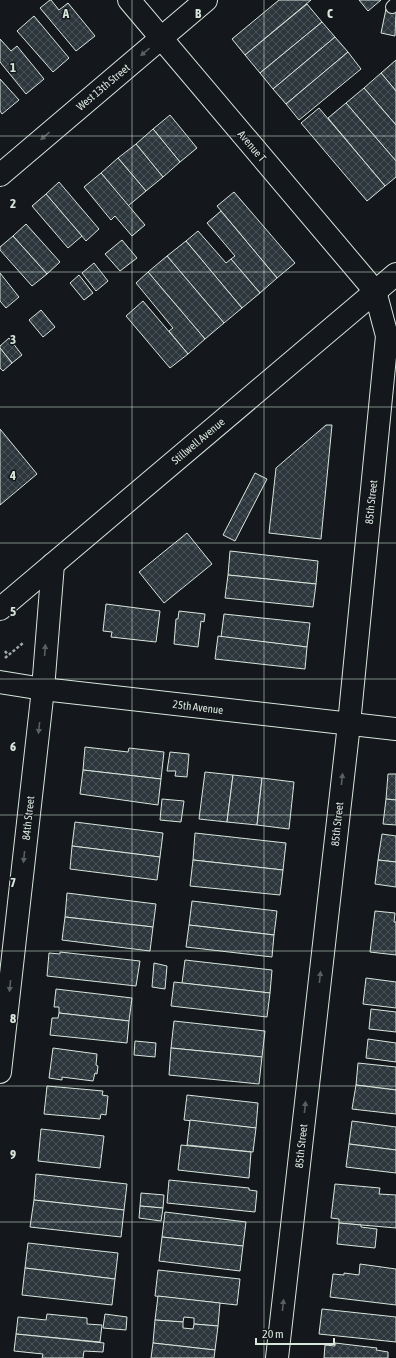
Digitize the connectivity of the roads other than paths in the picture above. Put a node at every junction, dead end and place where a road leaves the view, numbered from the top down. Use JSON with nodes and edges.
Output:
{"nodes":[{"id":1,"x":129,"y":0,"type":"edge"},
{"id":2,"x":206,"y":0,"type":"edge"},
{"id":3,"x":162,"y":38,"type":"junction"},
{"id":4,"x":0,"y":175,"type":"edge"},
{"id":5,"x":396,"y":274,"type":"edge"},
{"id":6,"x":375,"y":291,"type":"junction"},
{"id":7,"x":53,"y":564,"type":"junction"},
{"id":8,"x":0,"y":609,"type":"edge"},
{"id":9,"x":0,"y":682,"type":"edge"},
{"id":10,"x":43,"y":689,"type":"junction"},
{"id":11,"x":348,"y":724,"type":"junction"},
{"id":12,"x":396,"y":729,"type":"edge"},
{"id":13,"x":0,"y":1072,"type":"edge"},
{"id":14,"x":277,"y":1358,"type":"edge"}],
"edges":[{"from":1,"to":3,"type":"street","name":"Avenue T"},
{"from":2,"to":3,"type":"street","name":"West 13th Street"},
{"from":3,"to":4,"type":"street","name":"West 13th Street","one_way":true},
{"from":3,"to":6,"type":"street","name":"Avenue T"},
{"from":5,"to":6,"type":"street","name":"Stillwell Avenue"},
{"from":6,"to":7,"type":"street","name":"Stillwell Avenue"},
{"from":6,"to":11,"type":"street","name":"85th Street"},
{"from":7,"to":8,"type":"street","name":"Stillwell Avenue"},
{"from":10,"to":7,"type":"street","name":"84th Street","one_way":true},
{"from":9,"to":10,"type":"street","name":"25th Avenue"},
{"from":10,"to":11,"type":"street","name":"25th Avenue"},
{"from":10,"to":13,"type":"street","name":"84th Street","one_way":true},
{"from":11,"to":12,"type":"street","name":"25th Avenue"},
{"from":14,"to":11,"type":"street","name":"85th Street","one_way":true}]}
